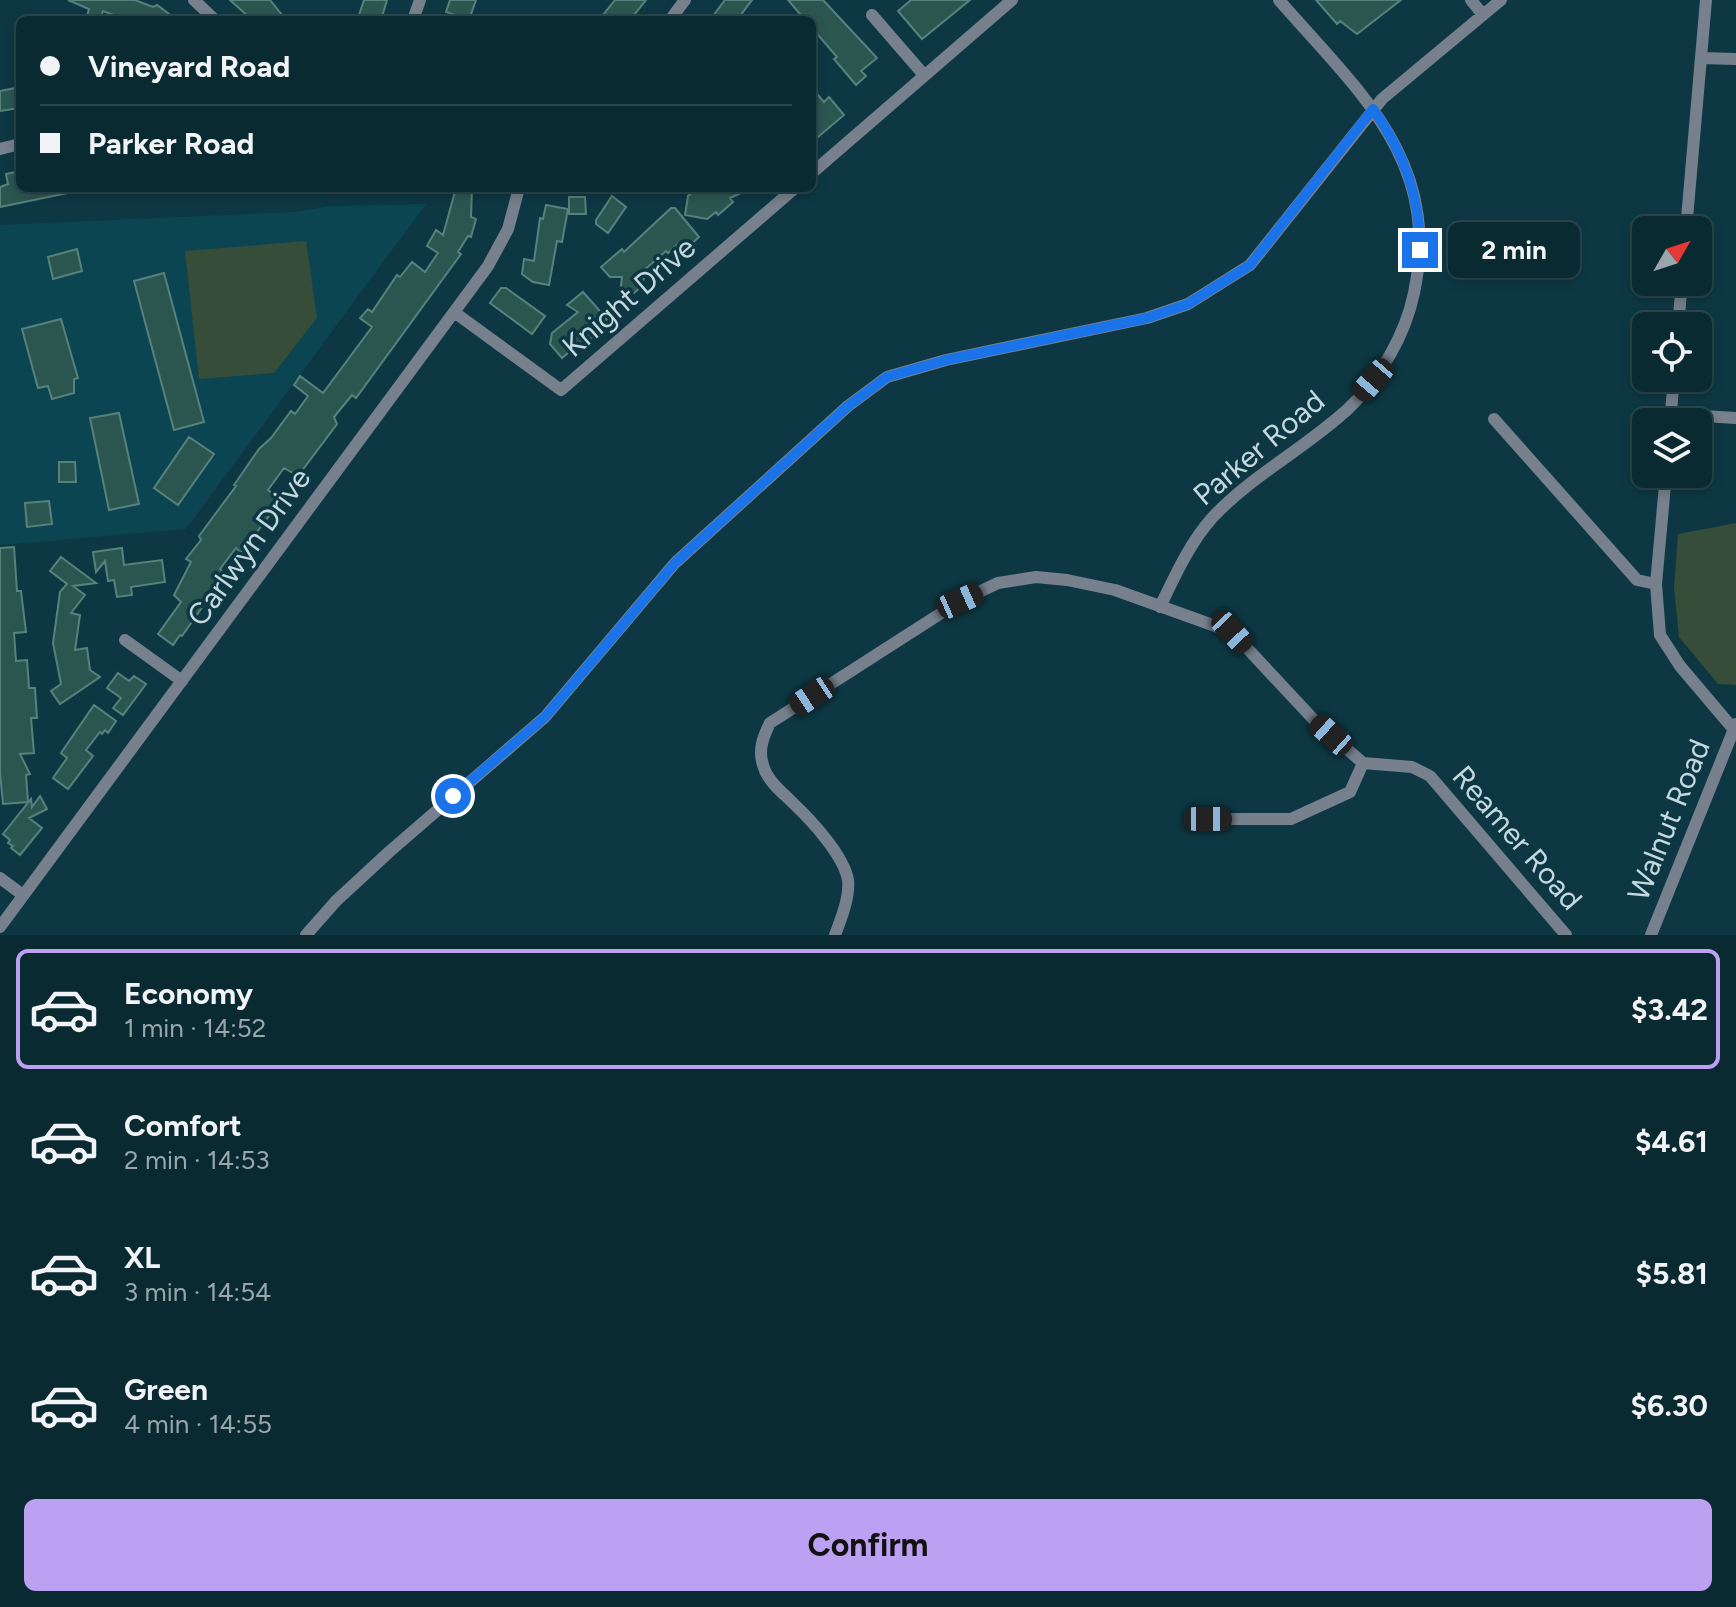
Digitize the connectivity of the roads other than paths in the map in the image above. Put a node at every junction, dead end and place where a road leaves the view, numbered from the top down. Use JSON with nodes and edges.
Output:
{"nodes":[{"id":1,"x":1012,"y":0,"type":"edge"},
{"id":2,"x":1279,"y":0,"type":"edge"},
{"id":3,"x":1471,"y":0,"type":"edge"},
{"id":4,"x":1501,"y":0,"type":"edge"},
{"id":5,"x":1706,"y":0,"type":"edge"},
{"id":6,"x":196,"y":1,"type":"edge"},
{"id":7,"x":872,"y":15,"type":"dead end"},
{"id":8,"x":1483,"y":15,"type":"junction"},
{"id":9,"x":211,"y":16,"type":"edge"},
{"id":10,"x":1701,"y":58,"type":"junction"},
{"id":11,"x":1736,"y":59,"type":"edge"},
{"id":12,"x":924,"y":75,"type":"junction"},
{"id":13,"x":1373,"y":109,"type":"junction"},
{"id":14,"x":816,"y":168,"type":"edge"},
{"id":15,"x":518,"y":192,"type":"edge"},
{"id":16,"x":790,"y":192,"type":"edge"},
{"id":17,"x":1687,"y":216,"type":"edge"},
{"id":18,"x":454,"y":312,"type":"junction"},
{"id":19,"x":1712,"y":418,"type":"edge"},
{"id":20,"x":1736,"y":418,"type":"edge"},
{"id":21,"x":1494,"y":419,"type":"dead end"},
{"id":22,"x":1665,"y":488,"type":"edge"},
{"id":23,"x":1656,"y":584,"type":"junction"},
{"id":24,"x":1160,"y":607,"type":"junction"},
{"id":25,"x":125,"y":640,"type":"dead end"},
{"id":26,"x":182,"y":681,"type":"junction"},
{"id":27,"x":1735,"y":728,"type":"edge"},
{"id":28,"x":1363,"y":763,"type":"junction"},
{"id":29,"x":1208,"y":819,"type":"dead end"},
{"id":30,"x":0,"y":878,"type":"edge"},
{"id":31,"x":23,"y":895,"type":"junction"},
{"id":32,"x":0,"y":927,"type":"edge"},
{"id":33,"x":306,"y":935,"type":"edge"},
{"id":34,"x":835,"y":935,"type":"edge"},
{"id":35,"x":1566,"y":935,"type":"edge"},
{"id":36,"x":1651,"y":935,"type":"edge"}],
"edges":[{"from":1,"to":12,"type":"street"},
{"from":2,"to":13,"type":"street","name":"Parker Road"},
{"from":3,"to":8,"type":"street"},
{"from":4,"to":8,"type":"street"},
{"from":5,"to":10,"type":"street"},
{"from":6,"to":9,"type":"street"},
{"from":7,"to":12,"type":"street"},
{"from":8,"to":13,"type":"street"},
{"from":10,"to":11,"type":"street"},
{"from":10,"to":17,"type":"street"},
{"from":12,"to":14,"type":"street"},
{"from":13,"to":24,"type":"street","name":"Parker Road"},
{"from":13,"to":33,"type":"street"},
{"from":15,"to":18,"type":"street","name":"Carlwyn Drive"},
{"from":16,"to":18,"type":"street","name":"Knight Drive"},
{"from":18,"to":26,"type":"street","name":"Carlwyn Drive"},
{"from":19,"to":20,"type":"street"},
{"from":21,"to":23,"type":"street"},
{"from":22,"to":23,"type":"street"},
{"from":23,"to":27,"type":"street"},
{"from":24,"to":28,"type":"street"},
{"from":24,"to":34,"type":"street"},
{"from":25,"to":26,"type":"street"},
{"from":26,"to":31,"type":"street","name":"Carlwyn Drive"},
{"from":27,"to":36,"type":"street","name":"Walnut Road"},
{"from":28,"to":29,"type":"street"},
{"from":28,"to":35,"type":"street","name":"Reamer Road"},
{"from":30,"to":31,"type":"street"},
{"from":31,"to":32,"type":"street","name":"Carlwyn Drive"}]}
